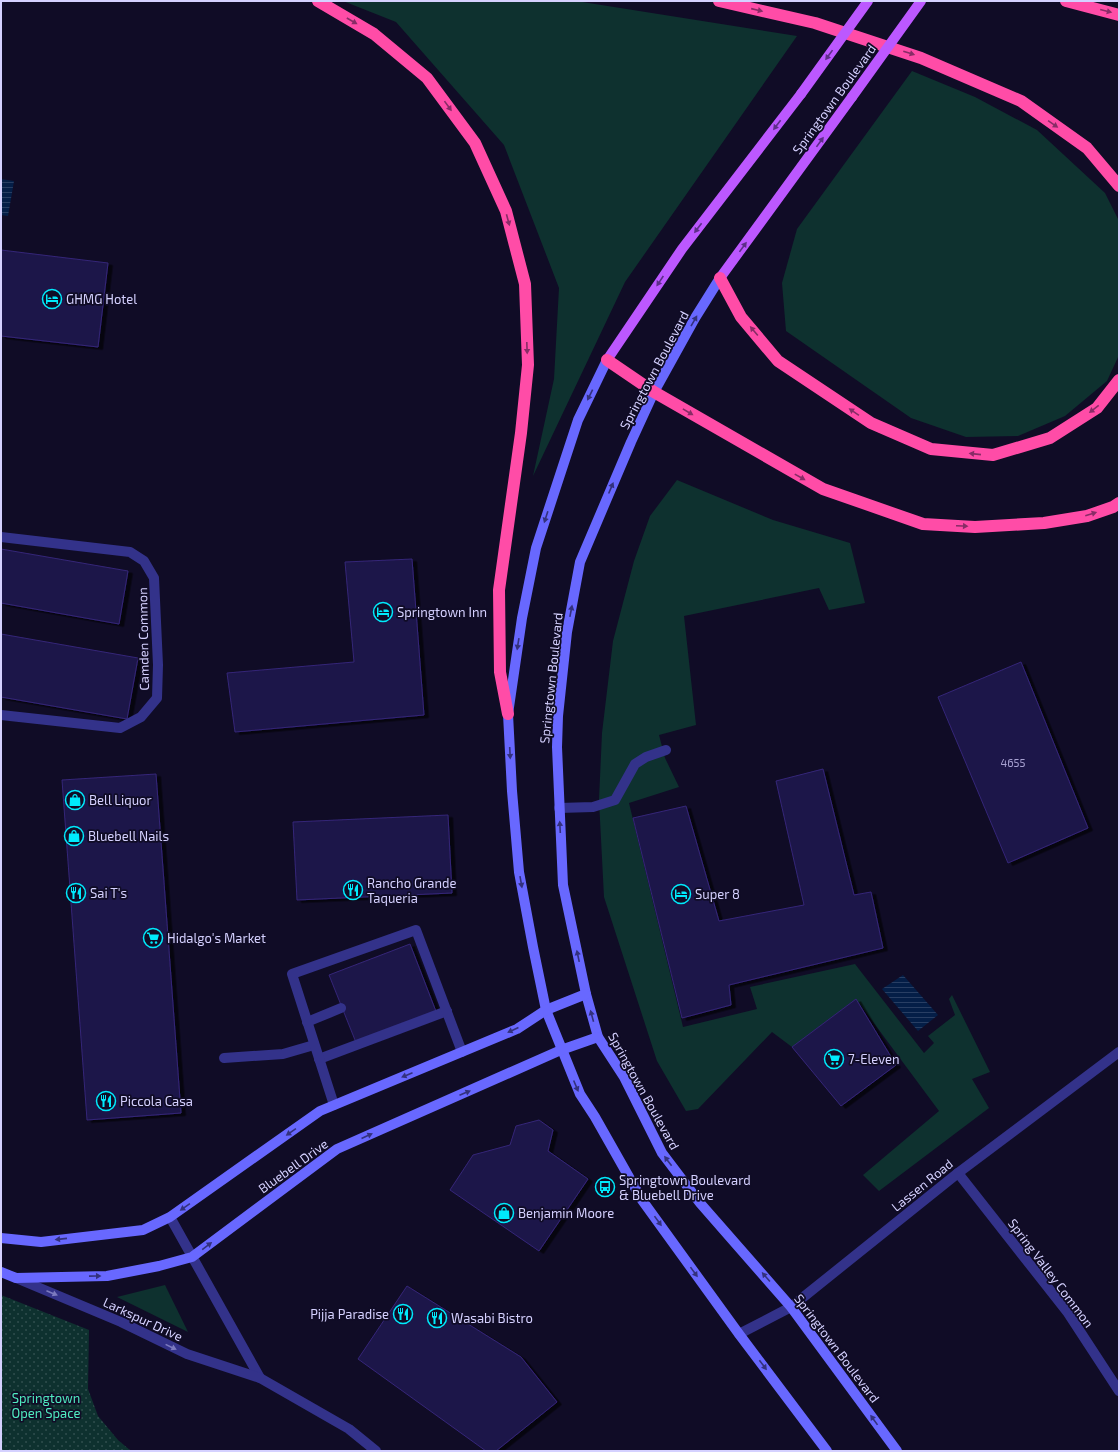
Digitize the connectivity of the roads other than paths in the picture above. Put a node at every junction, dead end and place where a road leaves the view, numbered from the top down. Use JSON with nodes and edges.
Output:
{"nodes":[{"id":1,"x":318,"y":1,"type":"edge"},
{"id":2,"x":719,"y":1,"type":"edge"},
{"id":3,"x":868,"y":1,"type":"edge"},
{"id":4,"x":921,"y":1,"type":"edge"},
{"id":5,"x":1066,"y":1,"type":"edge"},
{"id":6,"x":1119,"y":15,"type":"edge"},
{"id":7,"x":1119,"y":186,"type":"edge"},
{"id":8,"x":720,"y":278,"type":"junction"},
{"id":9,"x":607,"y":360,"type":"junction"},
{"id":10,"x":1119,"y":380,"type":"edge"},
{"id":11,"x":654,"y":392,"type":"junction"},
{"id":12,"x":1119,"y":503,"type":"edge"},
{"id":13,"x":1,"y":537,"type":"edge"},
{"id":14,"x":508,"y":714,"type":"junction"},
{"id":15,"x":1,"y":715,"type":"edge"},
{"id":16,"x":666,"y":750,"type":"dead end"},
{"id":17,"x":559,"y":808,"type":"junction"},
{"id":18,"x":586,"y":994,"type":"junction"},
{"id":19,"x":341,"y":1008,"type":"dead end"},
{"id":20,"x":546,"y":1010,"type":"junction"},
{"id":21,"x":447,"y":1011,"type":"junction"},
{"id":22,"x":307,"y":1022,"type":"junction"},
{"id":23,"x":598,"y":1038,"type":"junction"},
{"id":24,"x":314,"y":1045,"type":"junction"},
{"id":25,"x":561,"y":1050,"type":"junction"},
{"id":26,"x":462,"y":1052,"type":"junction"},
{"id":27,"x":1119,"y":1052,"type":"edge"},
{"id":28,"x":224,"y":1058,"type":"dead end"},
{"id":29,"x":319,"y":1059,"type":"junction"},
{"id":30,"x":334,"y":1105,"type":"junction"},
{"id":31,"x":958,"y":1173,"type":"junction"},
{"id":32,"x":170,"y":1217,"type":"junction"},
{"id":33,"x":1,"y":1238,"type":"edge"},
{"id":34,"x":192,"y":1257,"type":"junction"},
{"id":35,"x":1,"y":1272,"type":"edge"},
{"id":36,"x":16,"y":1278,"type":"junction"},
{"id":37,"x":791,"y":1307,"type":"junction"},
{"id":38,"x":739,"y":1334,"type":"junction"},
{"id":39,"x":260,"y":1378,"type":"junction"},
{"id":40,"x":1119,"y":1391,"type":"edge"},
{"id":41,"x":376,"y":1451,"type":"edge"},
{"id":42,"x":827,"y":1451,"type":"edge"},
{"id":43,"x":897,"y":1451,"type":"edge"}],
"edges":[{"from":1,"to":14,"type":"highway","one_way":true},
{"from":2,"to":7,"type":"highway","one_way":true},
{"from":3,"to":9,"type":"main road","one_way":true,"bridge":true},
{"from":8,"to":4,"type":"main road","name":"Springtown Boulevard","one_way":true,"bridge":true},
{"from":5,"to":6,"type":"highway","one_way":true},
{"from":10,"to":8,"type":"highway","one_way":true},
{"from":11,"to":8,"type":"street","name":"Springtown Boulevard","one_way":true},
{"from":9,"to":11,"type":"highway"},
{"from":9,"to":14,"type":"street","one_way":true},
{"from":11,"to":12,"type":"highway","one_way":true},
{"from":17,"to":11,"type":"street","name":"Springtown Boulevard","one_way":true},
{"from":13,"to":15,"type":"street","name":"Camden Common"},
{"from":14,"to":20,"type":"street","one_way":true},
{"from":16,"to":17,"type":"street"},
{"from":18,"to":17,"type":"street","name":"Springtown Boulevard","one_way":true},
{"from":18,"to":20,"type":"street"},
{"from":23,"to":18,"type":"street","name":"Springtown Boulevard","one_way":true},
{"from":19,"to":22,"type":"street"},
{"from":20,"to":25,"type":"street"},
{"from":20,"to":26,"type":"street","one_way":true},
{"from":21,"to":22,"type":"street"},
{"from":21,"to":26,"type":"street"},
{"from":21,"to":29,"type":"street"},
{"from":22,"to":24,"type":"street"},
{"from":23,"to":25,"type":"street","name":"Bluebell Drive"},
{"from":37,"to":23,"type":"street","name":"Springtown Boulevard","one_way":true},
{"from":24,"to":28,"type":"street"},
{"from":24,"to":29,"type":"street"},
{"from":34,"to":25,"type":"street","name":"Bluebell Drive","one_way":true},
{"from":25,"to":38,"type":"street","one_way":true},
{"from":26,"to":30,"type":"street","one_way":true},
{"from":27,"to":31,"type":"street","name":"Lassen Road"},
{"from":29,"to":30,"type":"street"},
{"from":30,"to":32,"type":"street","one_way":true},
{"from":31,"to":37,"type":"street","name":"Lassen Road"},
{"from":31,"to":40,"type":"street","name":"Spring Valley Common"},
{"from":32,"to":33,"type":"street","one_way":true},
{"from":32,"to":34,"type":"street"},
{"from":36,"to":34,"type":"street","name":"Bluebell Drive","one_way":true},
{"from":34,"to":39,"type":"street"},
{"from":35,"to":36,"type":"street","name":"Bluebell Drive"},
{"from":36,"to":39,"type":"street","name":"Larkspur Drive","one_way":true},
{"from":37,"to":38,"type":"street","name":"Lassen Road"},
{"from":43,"to":37,"type":"street","name":"Springtown Boulevard","one_way":true},
{"from":38,"to":42,"type":"street","one_way":true},
{"from":39,"to":41,"type":"street","name":"Larkspur Drive"}]}
